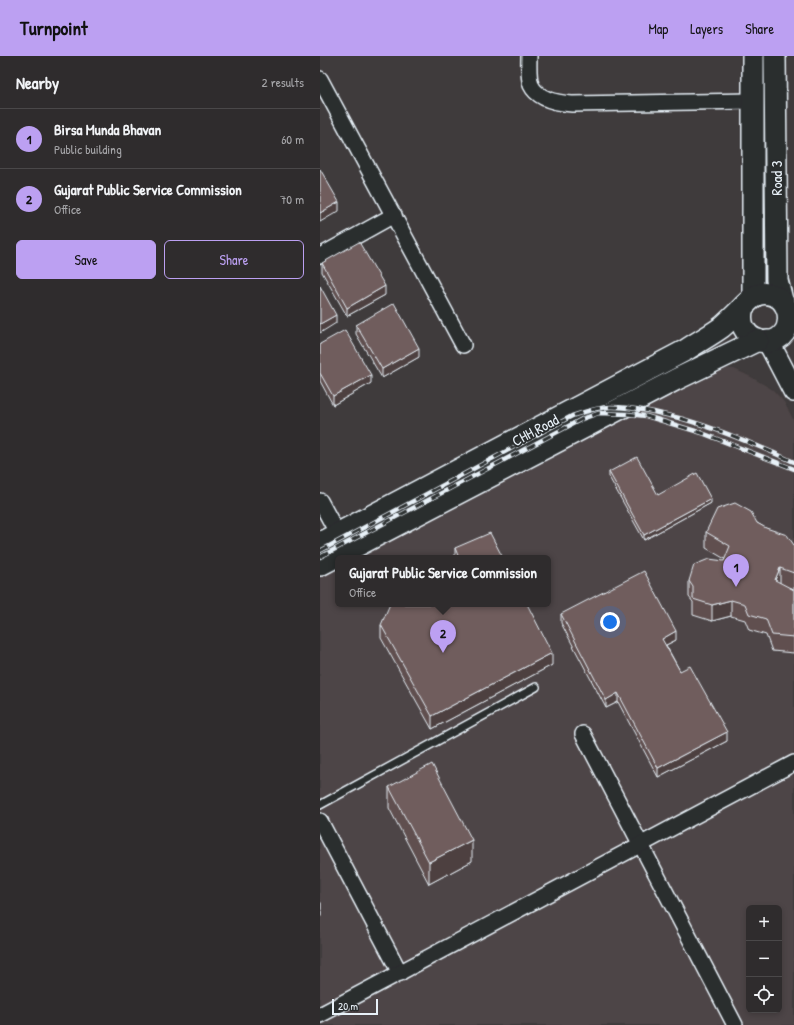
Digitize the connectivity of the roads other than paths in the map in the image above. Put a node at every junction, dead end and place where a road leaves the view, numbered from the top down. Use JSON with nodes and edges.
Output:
{"nodes":[{"id":1,"x":529,"y":56,"type":"edge"},
{"id":2,"x":753,"y":56,"type":"edge"},
{"id":3,"x":775,"y":56,"type":"edge"},
{"id":4,"x":320,"y":79,"type":"edge"},
{"id":5,"x":753,"y":101,"type":"junction"},
{"id":6,"x":394,"y":215,"type":"junction"},
{"id":7,"x":320,"y":256,"type":"edge"},
{"id":8,"x":782,"y":300,"type":"junction"},
{"id":9,"x":748,"y":302,"type":"junction"},
{"id":10,"x":791,"y":329,"type":"edge"},
{"id":11,"x":763,"y":341,"type":"junction"},
{"id":12,"x":463,"y":344,"type":"dead end"},
{"id":13,"x":794,"y":391,"type":"edge"},
{"id":14,"x":320,"y":501,"type":"edge"},
{"id":15,"x":335,"y":543,"type":"edge"},
{"id":16,"x":320,"y":565,"type":"edge"},
{"id":17,"x":536,"y":687,"type":"dead end"},
{"id":18,"x":583,"y":734,"type":"dead end"},
{"id":19,"x":794,"y":763,"type":"edge"},
{"id":20,"x":320,"y":806,"type":"edge"},
{"id":21,"x":320,"y":821,"type":"edge"},
{"id":22,"x":640,"y":845,"type":"junction"},
{"id":23,"x":400,"y":973,"type":"junction"},
{"id":24,"x":320,"y":1015,"type":"edge"},
{"id":25,"x":735,"y":1025,"type":"edge"}],
"edges":[{"from":1,"to":5,"type":"street"},
{"from":2,"to":5,"type":"street","name":"Road 3"},
{"from":3,"to":8,"type":"street","name":"Road 3"},
{"from":4,"to":6,"type":"street"},
{"from":5,"to":9,"type":"street","name":"Road 3"},
{"from":6,"to":7,"type":"street"},
{"from":6,"to":12,"type":"street"},
{"from":8,"to":9,"type":"street"},
{"from":8,"to":10,"type":"street"},
{"from":9,"to":11,"type":"street"},
{"from":9,"to":15,"type":"street","name":"CHH Road"},
{"from":10,"to":11,"type":"street"},
{"from":11,"to":13,"type":"street"},
{"from":11,"to":15,"type":"street"},
{"from":14,"to":15,"type":"street"},
{"from":15,"to":16,"type":"street"},
{"from":17,"to":20,"type":"lane"},
{"from":18,"to":22,"type":"street"},
{"from":19,"to":22,"type":"street"},
{"from":21,"to":23,"type":"street"},
{"from":22,"to":23,"type":"street"},
{"from":22,"to":25,"type":"street"},
{"from":23,"to":24,"type":"street"}]}
